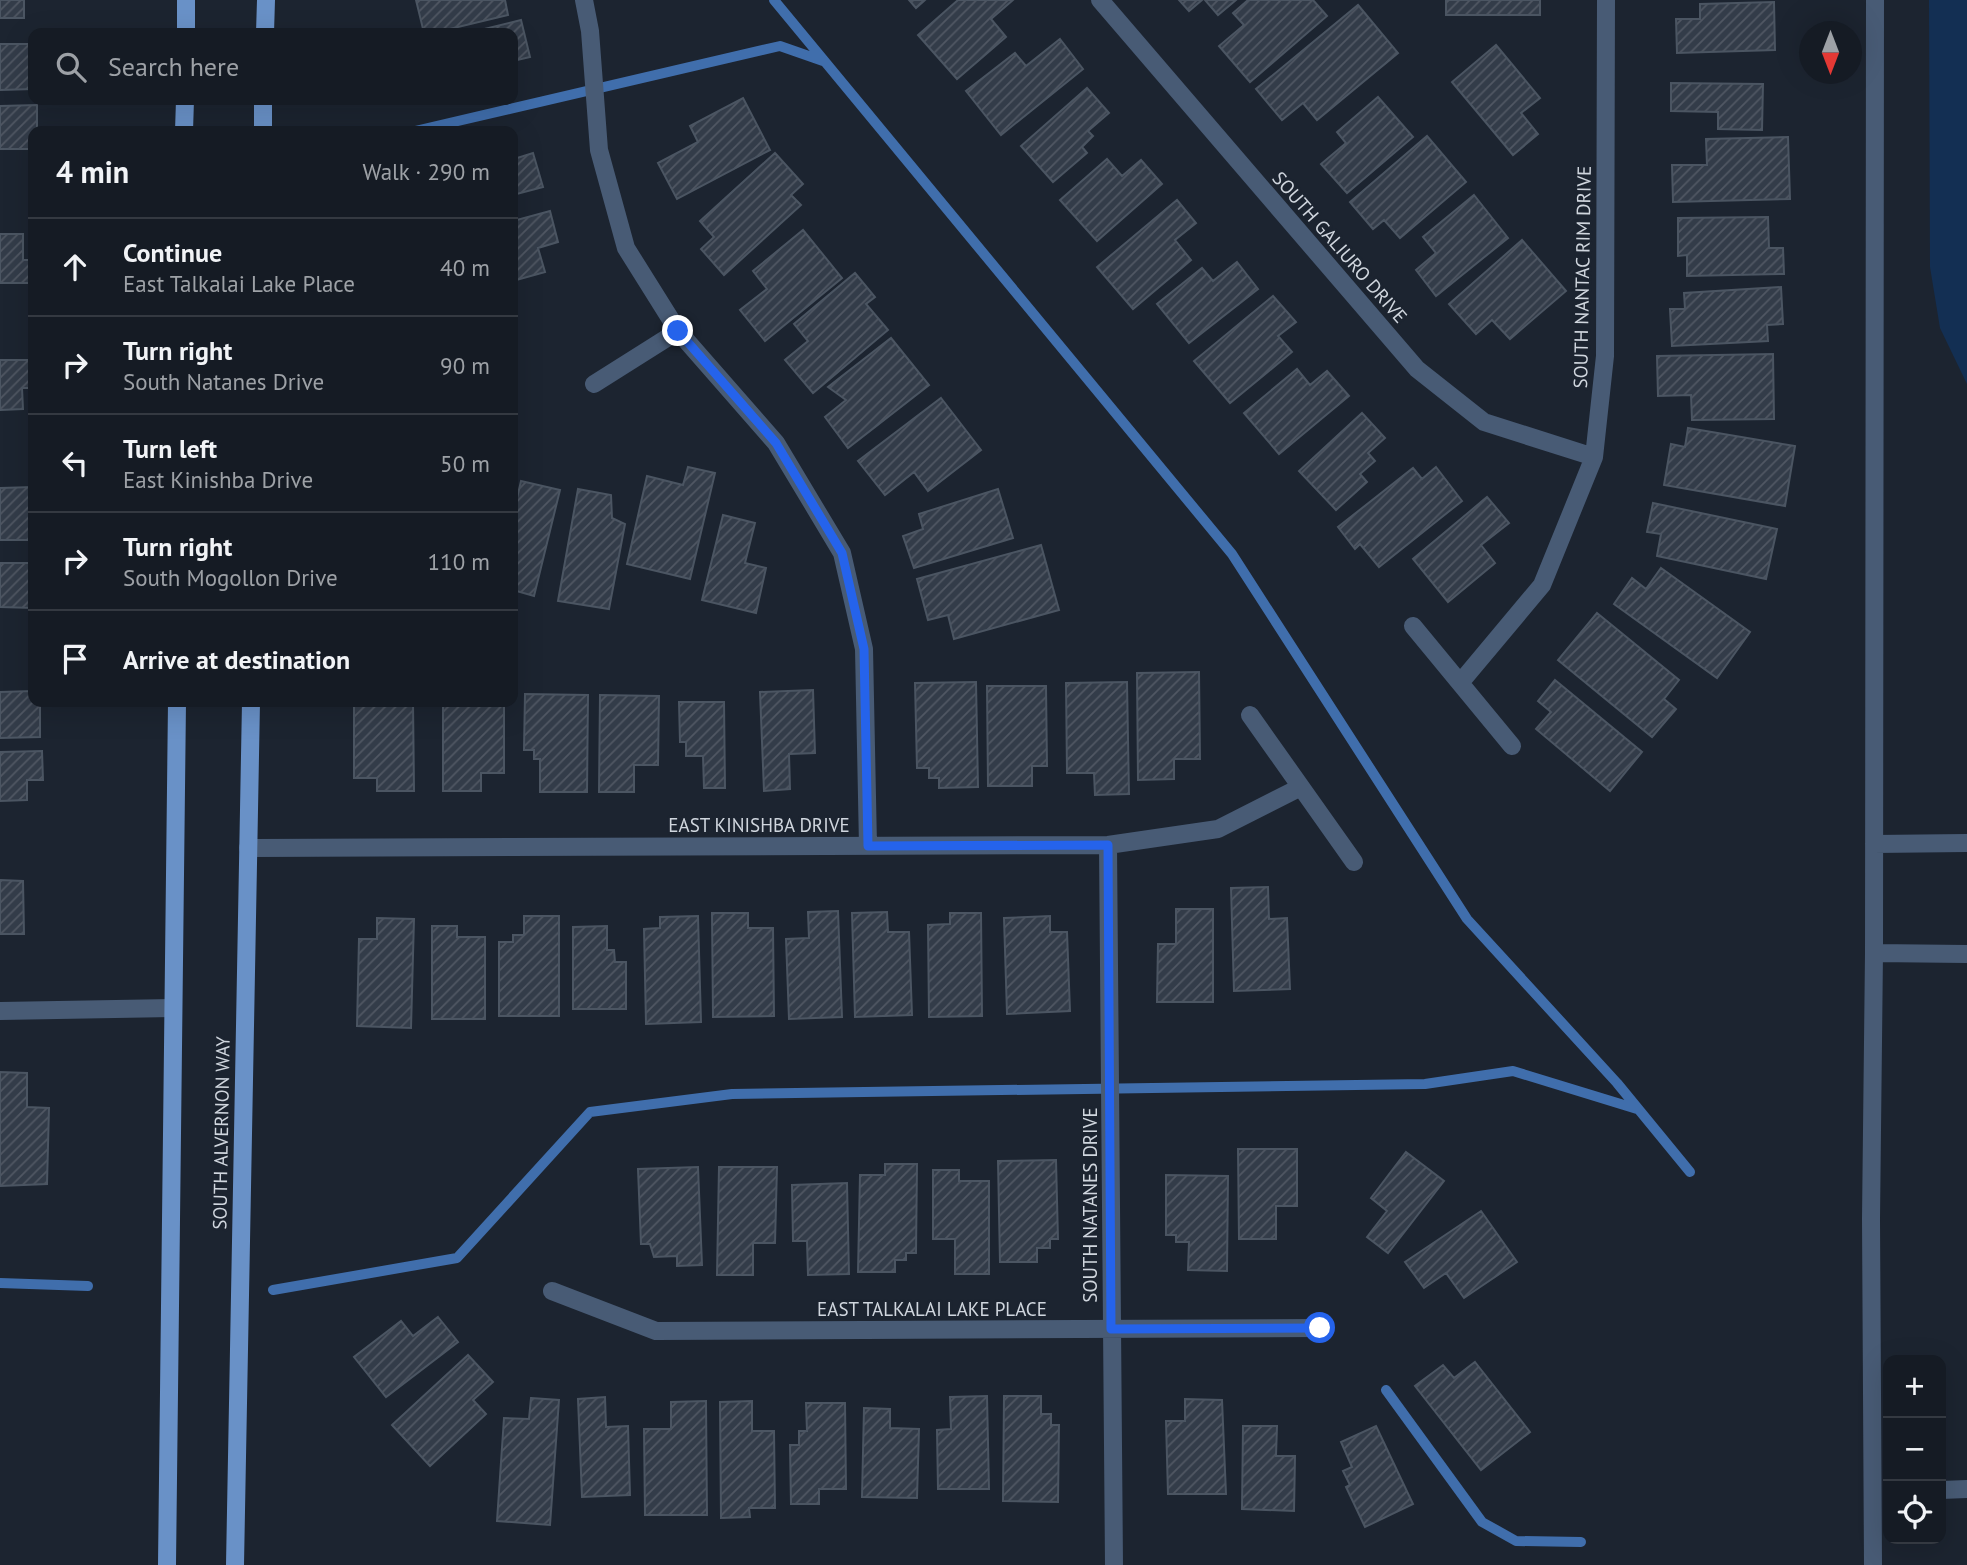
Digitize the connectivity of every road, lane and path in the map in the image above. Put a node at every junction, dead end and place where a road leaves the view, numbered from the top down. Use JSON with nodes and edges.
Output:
{"nodes":[{"id":1,"x":186,"y":0,"type":"edge"},
{"id":2,"x":265,"y":0,"type":"edge"},
{"id":3,"x":584,"y":0,"type":"edge"},
{"id":4,"x":1100,"y":0,"type":"edge"},
{"id":5,"x":1606,"y":0,"type":"edge"},
{"id":6,"x":1875,"y":0,"type":"edge"},
{"id":7,"x":186,"y":28,"type":"edge"},
{"id":8,"x":265,"y":28,"type":"edge"},
{"id":9,"x":185,"y":105,"type":"edge"},
{"id":10,"x":263,"y":105,"type":"edge"},
{"id":11,"x":184,"y":126,"type":"edge"},
{"id":12,"x":263,"y":126,"type":"edge"},
{"id":13,"x":678,"y":331,"type":"junction"},
{"id":14,"x":594,"y":384,"type":"dead end"},
{"id":15,"x":1594,"y":457,"type":"junction"},
{"id":16,"x":1413,"y":626,"type":"dead end"},
{"id":17,"x":1460,"y":683,"type":"junction"},
{"id":18,"x":177,"y":707,"type":"edge"},
{"id":19,"x":251,"y":707,"type":"edge"},
{"id":20,"x":1250,"y":715,"type":"dead end"},
{"id":21,"x":1513,"y":746,"type":"dead end"},
{"id":22,"x":1301,"y":787,"type":"junction"},
{"id":23,"x":1967,"y":843,"type":"edge"},
{"id":24,"x":1874,"y":844,"type":"junction"},
{"id":25,"x":1108,"y":845,"type":"junction"},
{"id":26,"x":868,"y":846,"type":"junction"},
{"id":27,"x":248,"y":848,"type":"junction"},
{"id":28,"x":1354,"y":862,"type":"dead end"},
{"id":29,"x":1874,"y":953,"type":"junction"},
{"id":30,"x":1967,"y":954,"type":"edge"},
{"id":31,"x":173,"y":1008,"type":"junction"},
{"id":32,"x":0,"y":1011,"type":"edge"},
{"id":33,"x":552,"y":1291,"type":"dead end"},
{"id":34,"x":1320,"y":1328,"type":"dead end"},
{"id":35,"x":1111,"y":1329,"type":"junction"},
{"id":36,"x":1967,"y":1489,"type":"edge"},
{"id":37,"x":1946,"y":1490,"type":"edge"},
{"id":38,"x":1880,"y":1492,"type":"edge"},
{"id":39,"x":167,"y":1565,"type":"edge"},
{"id":40,"x":235,"y":1565,"type":"edge"},
{"id":41,"x":1114,"y":1565,"type":"edge"},
{"id":42,"x":1873,"y":1565,"type":"edge"}],
"edges":[{"from":1,"to":7,"type":"main road"},
{"from":2,"to":8,"type":"main road"},
{"from":3,"to":13,"type":"street"},
{"from":4,"to":15,"type":"street","name":"SOUTH GALIURO DRIVE"},
{"from":5,"to":15,"type":"street","name":"SOUTH NANTAC RIM DRIVE"},
{"from":6,"to":24,"type":"street"},
{"from":9,"to":11,"type":"main road"},
{"from":10,"to":12,"type":"main road"},
{"from":13,"to":14,"type":"street"},
{"from":13,"to":26,"type":"street"},
{"from":15,"to":17,"type":"street","name":"SOUTH NANTAC RIM DRIVE"},
{"from":16,"to":17,"type":"street"},
{"from":17,"to":21,"type":"street"},
{"from":18,"to":31,"type":"main road"},
{"from":19,"to":27,"type":"main road","name":"SOUTH ALVERNON WAY"},
{"from":20,"to":22,"type":"street"},
{"from":22,"to":25,"type":"street","name":"EAST KINISHBA DRIVE"},
{"from":22,"to":28,"type":"street"},
{"from":23,"to":24,"type":"street"},
{"from":24,"to":29,"type":"street"},
{"from":25,"to":26,"type":"street","name":"EAST KINISHBA DRIVE"},
{"from":25,"to":35,"type":"street","name":"SOUTH NATANES DRIVE"},
{"from":26,"to":27,"type":"street","name":"EAST KINISHBA DRIVE"},
{"from":27,"to":40,"type":"main road","name":"SOUTH ALVERNON WAY"},
{"from":29,"to":30,"type":"street"},
{"from":29,"to":38,"type":"street"},
{"from":31,"to":32,"type":"street"},
{"from":31,"to":39,"type":"main road"},
{"from":33,"to":35,"type":"street","name":"EAST TALKALAI LAKE PLACE"},
{"from":34,"to":35,"type":"street","name":"EAST TALKALAI LAKE PLACE"},
{"from":35,"to":41,"type":"street","name":"SOUTH NATANES DRIVE"},
{"from":36,"to":37,"type":"street"},
{"from":38,"to":42,"type":"street"}]}
